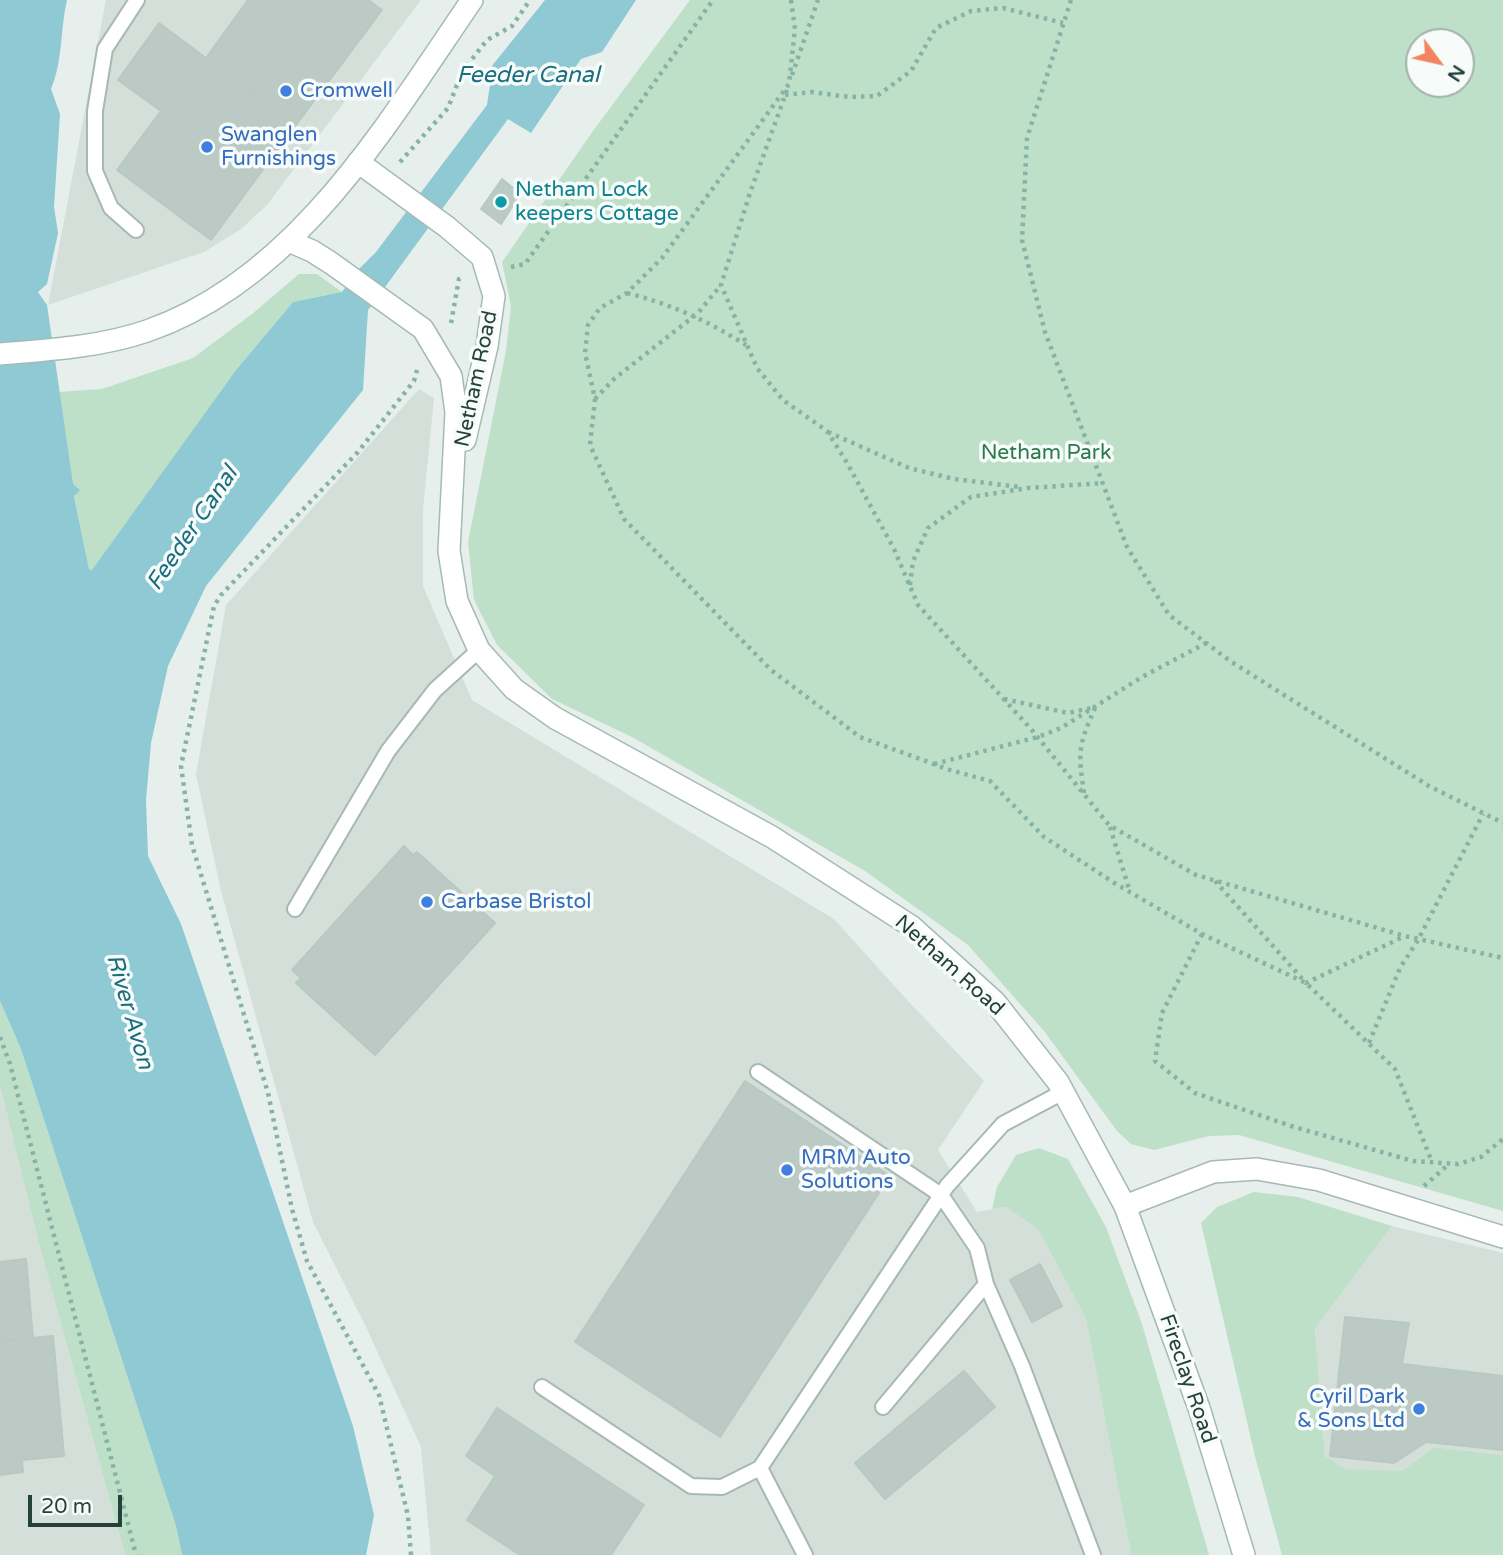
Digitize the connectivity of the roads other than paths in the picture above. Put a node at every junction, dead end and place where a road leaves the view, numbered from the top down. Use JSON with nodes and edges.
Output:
{"nodes":[{"id":1,"x":137,"y":0,"type":"edge"},
{"id":2,"x":472,"y":0,"type":"edge"},
{"id":3,"x":358,"y":162,"type":"junction"},
{"id":4,"x":136,"y":230,"type":"dead end"},
{"id":5,"x":289,"y":241,"type":"junction"},
{"id":6,"x":0,"y":354,"type":"edge"},
{"id":7,"x":454,"y":490,"type":"junction"},
{"id":8,"x":479,"y":650,"type":"junction"},
{"id":9,"x":295,"y":909,"type":"dead end"},
{"id":10,"x":758,"y":1072,"type":"dead end"},
{"id":11,"x":1063,"y":1092,"type":"junction"},
{"id":12,"x":941,"y":1195,"type":"junction"},
{"id":13,"x":1125,"y":1206,"type":"junction"},
{"id":14,"x":1503,"y":1237,"type":"edge"},
{"id":15,"x":986,"y":1284,"type":"junction"},
{"id":16,"x":542,"y":1387,"type":"dead end"},
{"id":17,"x":883,"y":1407,"type":"dead end"},
{"id":18,"x":760,"y":1468,"type":"junction"},
{"id":19,"x":805,"y":1555,"type":"edge"},
{"id":20,"x":1093,"y":1555,"type":"edge"},
{"id":21,"x":1244,"y":1555,"type":"edge"}],
"edges":[{"from":1,"to":4,"type":"lane"},
{"from":2,"to":3,"type":"street"},
{"from":3,"to":5,"type":"street"},
{"from":3,"to":7,"type":"street","name":"Netham Road"},
{"from":5,"to":6,"type":"street"},
{"from":5,"to":7,"type":"street","name":"Netham Road"},
{"from":7,"to":8,"type":"street","name":"Netham Road"},
{"from":8,"to":9,"type":"lane"},
{"from":8,"to":11,"type":"street","name":"Netham Road"},
{"from":10,"to":12,"type":"lane"},
{"from":11,"to":12,"type":"lane"},
{"from":11,"to":13,"type":"street","name":"Netham Road"},
{"from":12,"to":15,"type":"lane"},
{"from":12,"to":18,"type":"lane"},
{"from":13,"to":14,"type":"street"},
{"from":13,"to":21,"type":"street","name":"Fireclay Road"},
{"from":15,"to":17,"type":"lane"},
{"from":15,"to":20,"type":"lane"},
{"from":16,"to":18,"type":"lane"},
{"from":18,"to":19,"type":"lane"}]}
